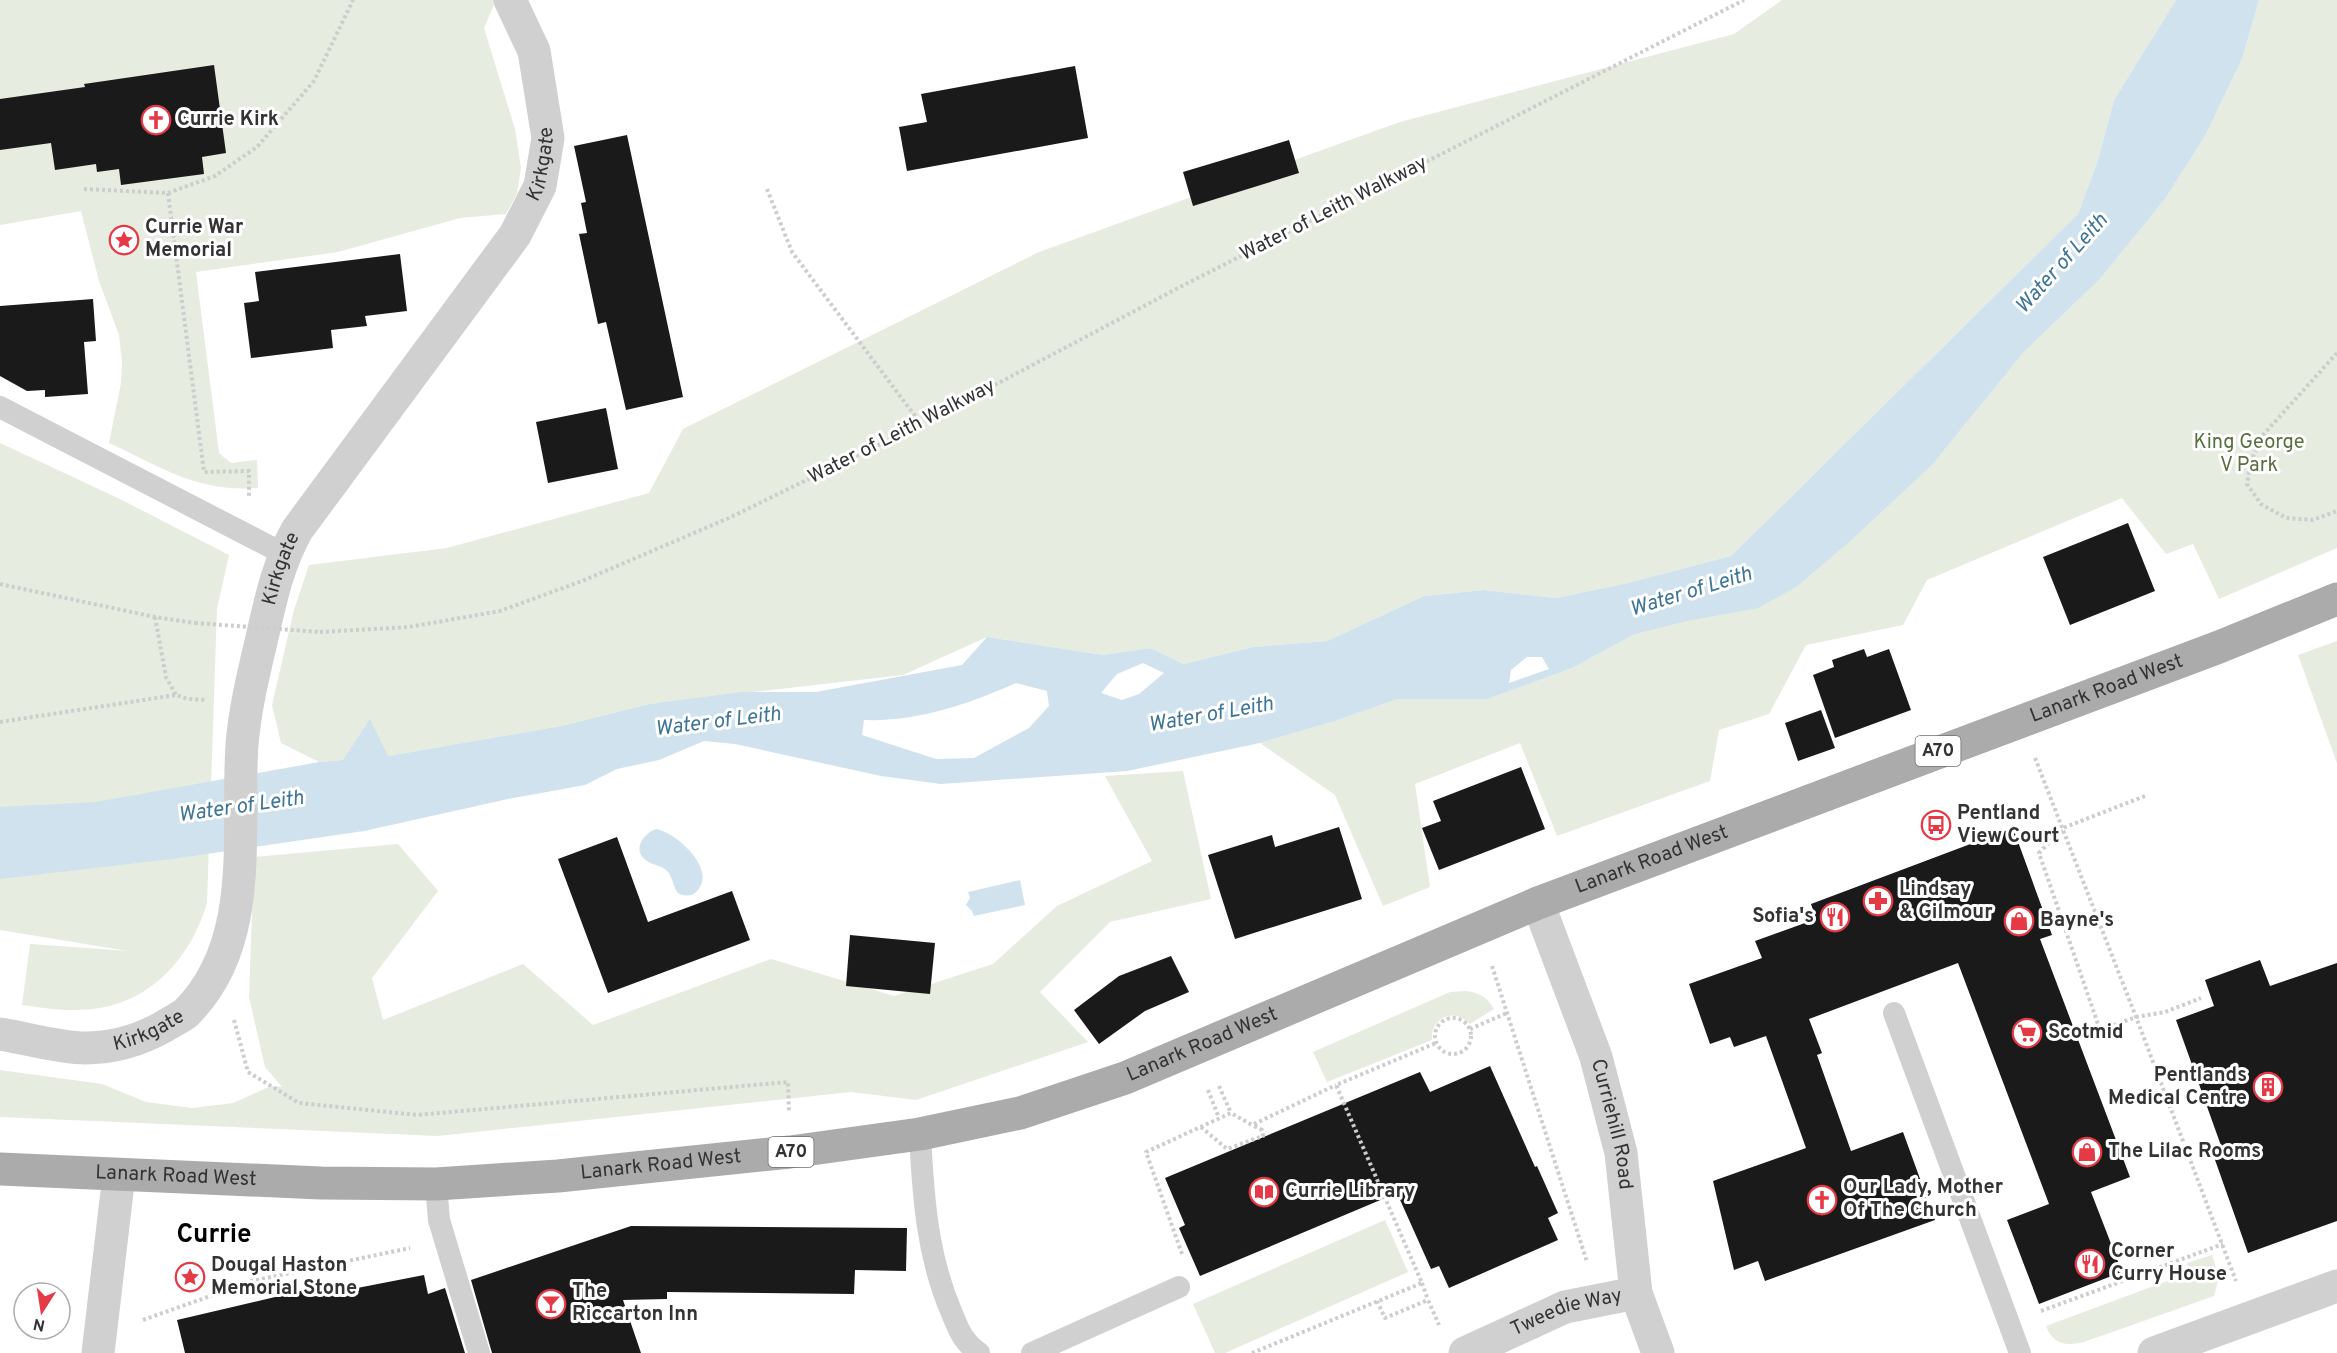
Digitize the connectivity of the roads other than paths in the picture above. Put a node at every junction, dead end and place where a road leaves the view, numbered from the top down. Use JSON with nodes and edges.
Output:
{"nodes":[{"id":1,"x":510,"y":0,"type":"edge"},
{"id":2,"x":0,"y":407,"type":"edge"},
{"id":3,"x":284,"y":554,"type":"junction"},
{"id":4,"x":2337,"y":599,"type":"edge"},
{"id":5,"x":1538,"y":903,"type":"junction"},
{"id":6,"x":1894,"y":1013,"type":"dead end"},
{"id":7,"x":0,"y":1034,"type":"edge"},
{"id":8,"x":920,"y":1134,"type":"junction"},
{"id":9,"x":0,"y":1169,"type":"edge"},
{"id":10,"x":118,"y":1175,"type":"junction"},
{"id":11,"x":436,"y":1184,"type":"junction"},
{"id":12,"x":2337,"y":1286,"type":"edge"},
{"id":13,"x":1179,"y":1287,"type":"road end"},
{"id":14,"x":1636,"y":1293,"type":"junction"},
{"id":15,"x":1454,"y":1342,"type":"edge"},
{"id":16,"x":99,"y":1344,"type":"edge"},
{"id":17,"x":2199,"y":1345,"type":"edge"},
{"id":18,"x":479,"y":1353,"type":"edge"},
{"id":19,"x":979,"y":1353,"type":"edge"},
{"id":20,"x":1032,"y":1353,"type":"edge"},
{"id":21,"x":1658,"y":1353,"type":"edge"},
{"id":22,"x":2020,"y":1353,"type":"edge"},
{"id":23,"x":2154,"y":1353,"type":"edge"}],
"edges":[{"from":1,"to":3,"type":"street","name":"Kirkgate"},
{"from":2,"to":3,"type":"lane"},
{"from":3,"to":7,"type":"street","name":"Kirkgate"},
{"from":4,"to":5,"type":"main road","name":"Lanark Road West","number":"A70"},
{"from":5,"to":8,"type":"main road","name":"Lanark Road West","number":"A70"},
{"from":5,"to":14,"type":"street","name":"Curriehill Road"},
{"from":6,"to":22,"type":"lane"},
{"from":8,"to":11,"type":"main road","name":"Lanark Road West","number":"A70"},
{"from":8,"to":19,"type":"lane"},
{"from":9,"to":10,"type":"main road","name":"Lanark Road West","number":"A70"},
{"from":10,"to":11,"type":"main road","name":"Lanark Road West","number":"A70"},
{"from":10,"to":16,"type":"street"},
{"from":11,"to":18,"type":"lane"},
{"from":12,"to":17,"type":"street"},
{"from":13,"to":20,"type":"lane"},
{"from":14,"to":15,"type":"street","name":"Tweedie Way"},
{"from":14,"to":21,"type":"street","name":"Curriehill Road"},
{"from":17,"to":23,"type":"street"}]}
